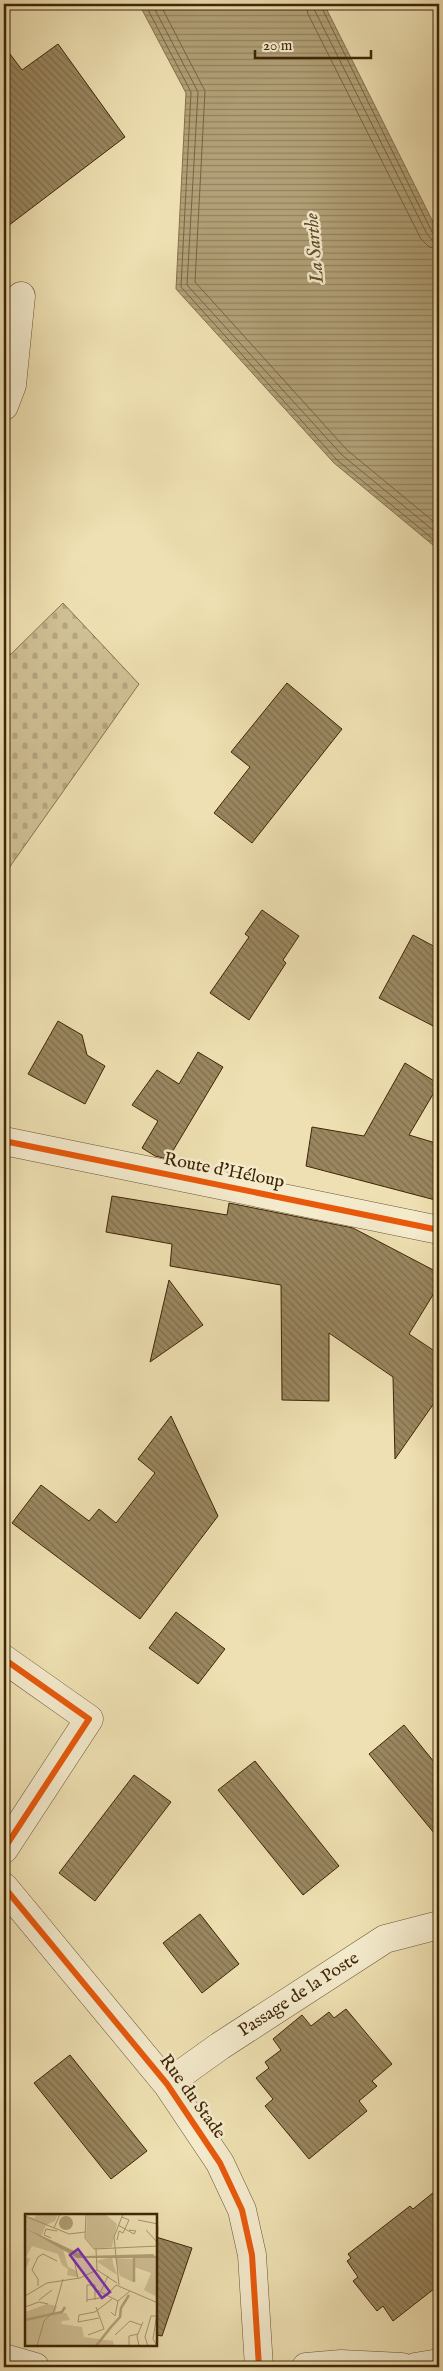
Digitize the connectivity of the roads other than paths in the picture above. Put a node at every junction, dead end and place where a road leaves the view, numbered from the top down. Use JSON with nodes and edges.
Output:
{"nodes":[{"id":1,"x":21,"y":296,"type":"dead end"},
{"id":2,"x":4,"y":406,"type":"edge"},
{"id":3,"x":4,"y":1141,"type":"edge"},
{"id":4,"x":439,"y":1230,"type":"edge"},
{"id":5,"x":4,"y":1659,"type":"edge"},
{"id":6,"x":4,"y":1849,"type":"edge"},
{"id":7,"x":4,"y":1887,"type":"edge"},
{"id":8,"x":439,"y":1925,"type":"edge"},
{"id":9,"x":167,"y":2084,"type":"junction"},
{"id":10,"x":4,"y":2358,"type":"edge"},
{"id":11,"x":439,"y":2364,"type":"edge"},
{"id":12,"x":35,"y":2367,"type":"edge"},
{"id":13,"x":259,"y":2367,"type":"edge"},
{"id":14,"x":306,"y":2367,"type":"edge"},
{"id":15,"x":402,"y":2367,"type":"edge"},
{"id":16,"x":415,"y":2367,"type":"edge"}],
"edges":[{"from":1,"to":2,"type":"street"},
{"from":3,"to":4,"type":"street","name":"Route d'Héloup"},
{"from":5,"to":6,"type":"street"},
{"from":7,"to":9,"type":"street","name":"Rue du Stade"},
{"from":8,"to":9,"type":"street","name":"Passage de la Poste"},
{"from":9,"to":13,"type":"street","name":"Rue du Stade"},
{"from":10,"to":12,"type":"street"},
{"from":11,"to":16,"type":"street"},
{"from":14,"to":15,"type":"street"}]}
